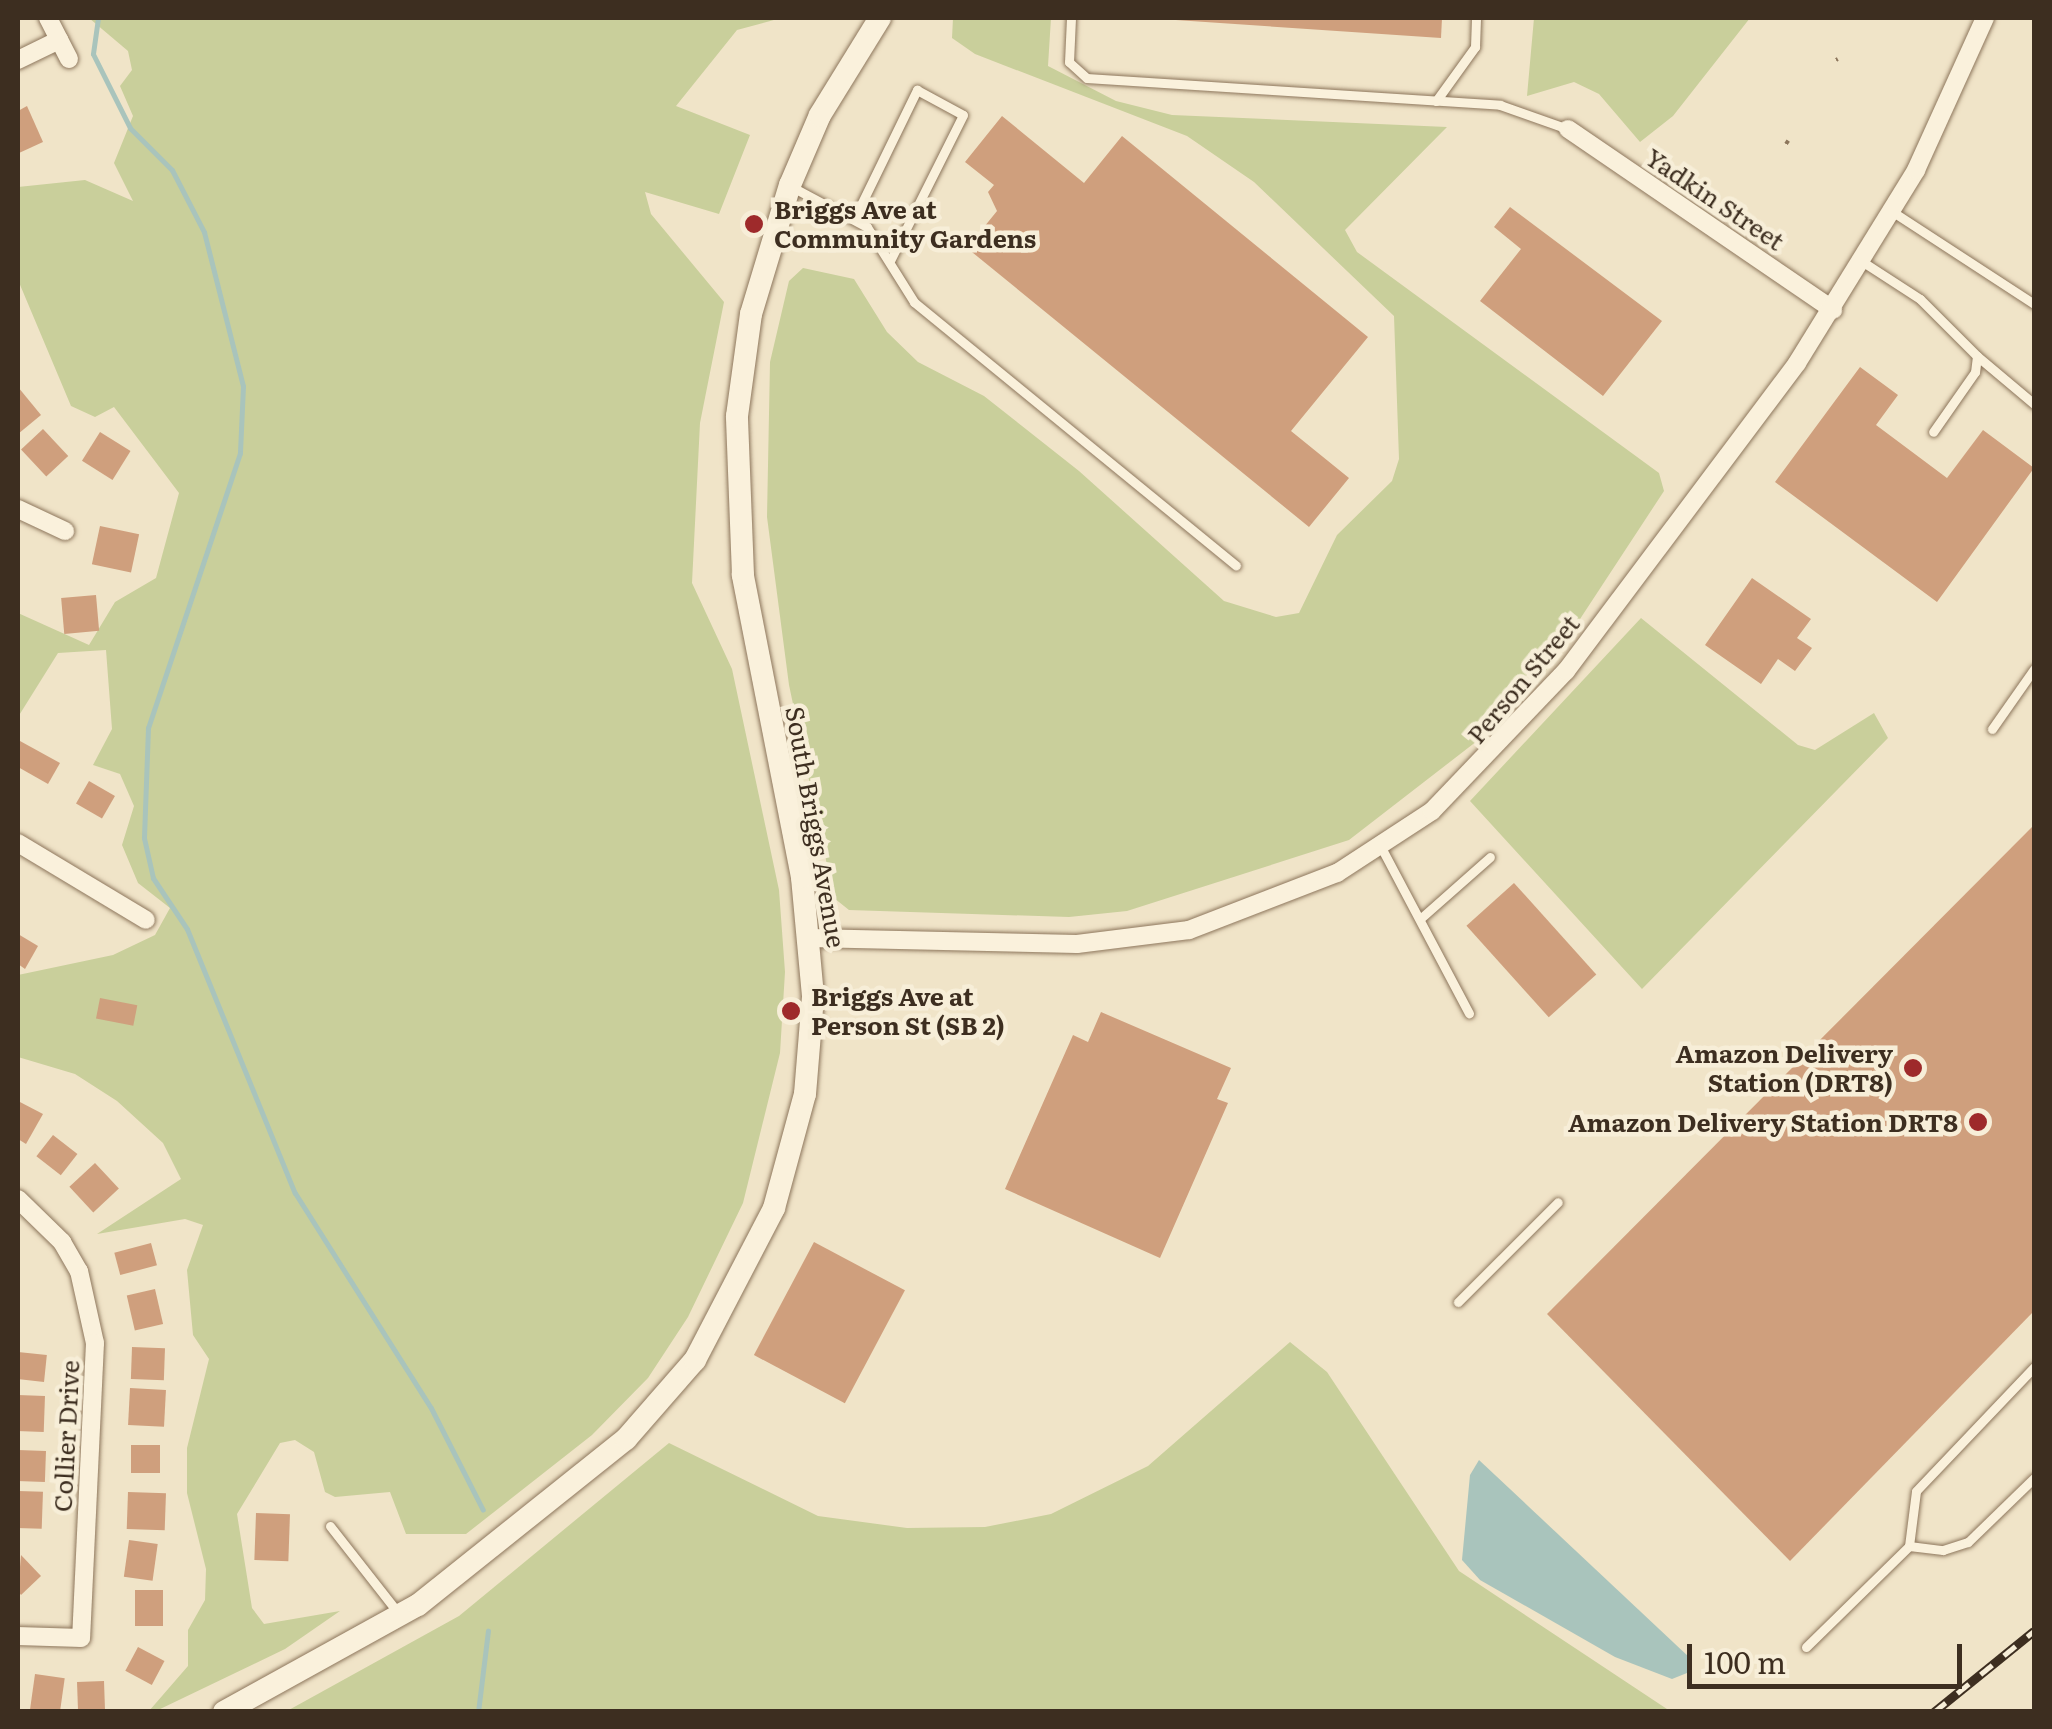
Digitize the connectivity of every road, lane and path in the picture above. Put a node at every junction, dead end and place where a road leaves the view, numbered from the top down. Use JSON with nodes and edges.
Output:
{"nodes":[{"id":1,"x":48,"y":18,"type":"edge"},
{"id":2,"x":880,"y":18,"type":"edge"},
{"id":3,"x":1071,"y":18,"type":"edge"},
{"id":4,"x":1476,"y":18,"type":"edge"},
{"id":5,"x":1985,"y":18,"type":"edge"},
{"id":6,"x":59,"y":40,"type":"junction"},
{"id":7,"x":69,"y":59,"type":"dead end"},
{"id":8,"x":18,"y":60,"type":"edge"},
{"id":9,"x":1436,"y":101,"type":"junction"},
{"id":10,"x":1568,"y":129,"type":"joint"},
{"id":11,"x":790,"y":186,"type":"junction"},
{"id":12,"x":1893,"y":212,"type":"junction"},
{"id":13,"x":854,"y":218,"type":"junction"},
{"id":14,"x":890,"y":261,"type":"junction"},
{"id":15,"x":1862,"y":262,"type":"junction"},
{"id":16,"x":2034,"y":304,"type":"edge"},
{"id":17,"x":1834,"y":310,"type":"junction"},
{"id":18,"x":1977,"y":356,"type":"junction"},
{"id":19,"x":2034,"y":404,"type":"edge"},
{"id":20,"x":1933,"y":432,"type":"dead end"},
{"id":21,"x":18,"y":509,"type":"edge"},
{"id":22,"x":65,"y":532,"type":"dead end"},
{"id":23,"x":1236,"y":566,"type":"dead end"},
{"id":24,"x":2034,"y":668,"type":"edge"},
{"id":25,"x":1992,"y":729,"type":"dead end"},
{"id":26,"x":18,"y":843,"type":"edge"},
{"id":27,"x":1382,"y":849,"type":"junction"},
{"id":28,"x":1490,"y":857,"type":"dead end"},
{"id":29,"x":1421,"y":918,"type":"junction"},
{"id":30,"x":146,"y":920,"type":"dead end"},
{"id":31,"x":810,"y":938,"type":"junction"},
{"id":32,"x":1469,"y":1014,"type":"dead end"},
{"id":33,"x":18,"y":1200,"type":"edge"},
{"id":34,"x":1558,"y":1202,"type":"dead end"},
{"id":35,"x":1458,"y":1302,"type":"dead end"},
{"id":36,"x":2034,"y":1367,"type":"edge"},
{"id":37,"x":2034,"y":1478,"type":"edge"},
{"id":38,"x":330,"y":1526,"type":"dead end"},
{"id":39,"x":1910,"y":1546,"type":"junction"},
{"id":40,"x":400,"y":1616,"type":"junction"},
{"id":41,"x":18,"y":1636,"type":"edge"},
{"id":42,"x":1806,"y":1646,"type":"dead end"},
{"id":43,"x":224,"y":1712,"type":"edge"}],
"edges":[{"from":1,"to":6,"type":"street"},
{"from":2,"to":11,"type":"street","name":"South Briggs Avenue"},
{"from":3,"to":9,"type":"lane"},
{"from":4,"to":9,"type":"lane"},
{"from":5,"to":12,"type":"street","name":"Person Street"},
{"from":6,"to":7,"type":"street"},
{"from":6,"to":8,"type":"street"},
{"from":9,"to":10,"type":"lane"},
{"from":10,"to":17,"type":"street","name":"Yadkin Street"},
{"from":11,"to":13,"type":"lane"},
{"from":11,"to":31,"type":"street","name":"South Briggs Avenue"},
{"from":12,"to":15,"type":"street","name":"Person Street"},
{"from":12,"to":16,"type":"lane"},
{"from":13,"to":14,"type":"lane"},
{"from":13,"to":14,"type":"lane"},
{"from":14,"to":23,"type":"lane"},
{"from":15,"to":17,"type":"street","name":"Person Street"},
{"from":15,"to":18,"type":"lane"},
{"from":17,"to":27,"type":"street","name":"Person Street"},
{"from":18,"to":19,"type":"lane"},
{"from":18,"to":20,"type":"lane"},
{"from":21,"to":22,"type":"street"},
{"from":24,"to":25,"type":"lane"},
{"from":26,"to":30,"type":"street"},
{"from":27,"to":29,"type":"lane"},
{"from":27,"to":31,"type":"street","name":"Person Street"},
{"from":28,"to":29,"type":"lane"},
{"from":29,"to":32,"type":"lane"},
{"from":31,"to":40,"type":"street","name":"South Briggs Avenue"},
{"from":33,"to":41,"type":"street","name":"Collier Drive"},
{"from":34,"to":35,"type":"lane"},
{"from":36,"to":39,"type":"lane"},
{"from":37,"to":39,"type":"lane"},
{"from":38,"to":40,"type":"lane"},
{"from":39,"to":42,"type":"lane"},
{"from":40,"to":43,"type":"street","name":"South Briggs Avenue"}]}
